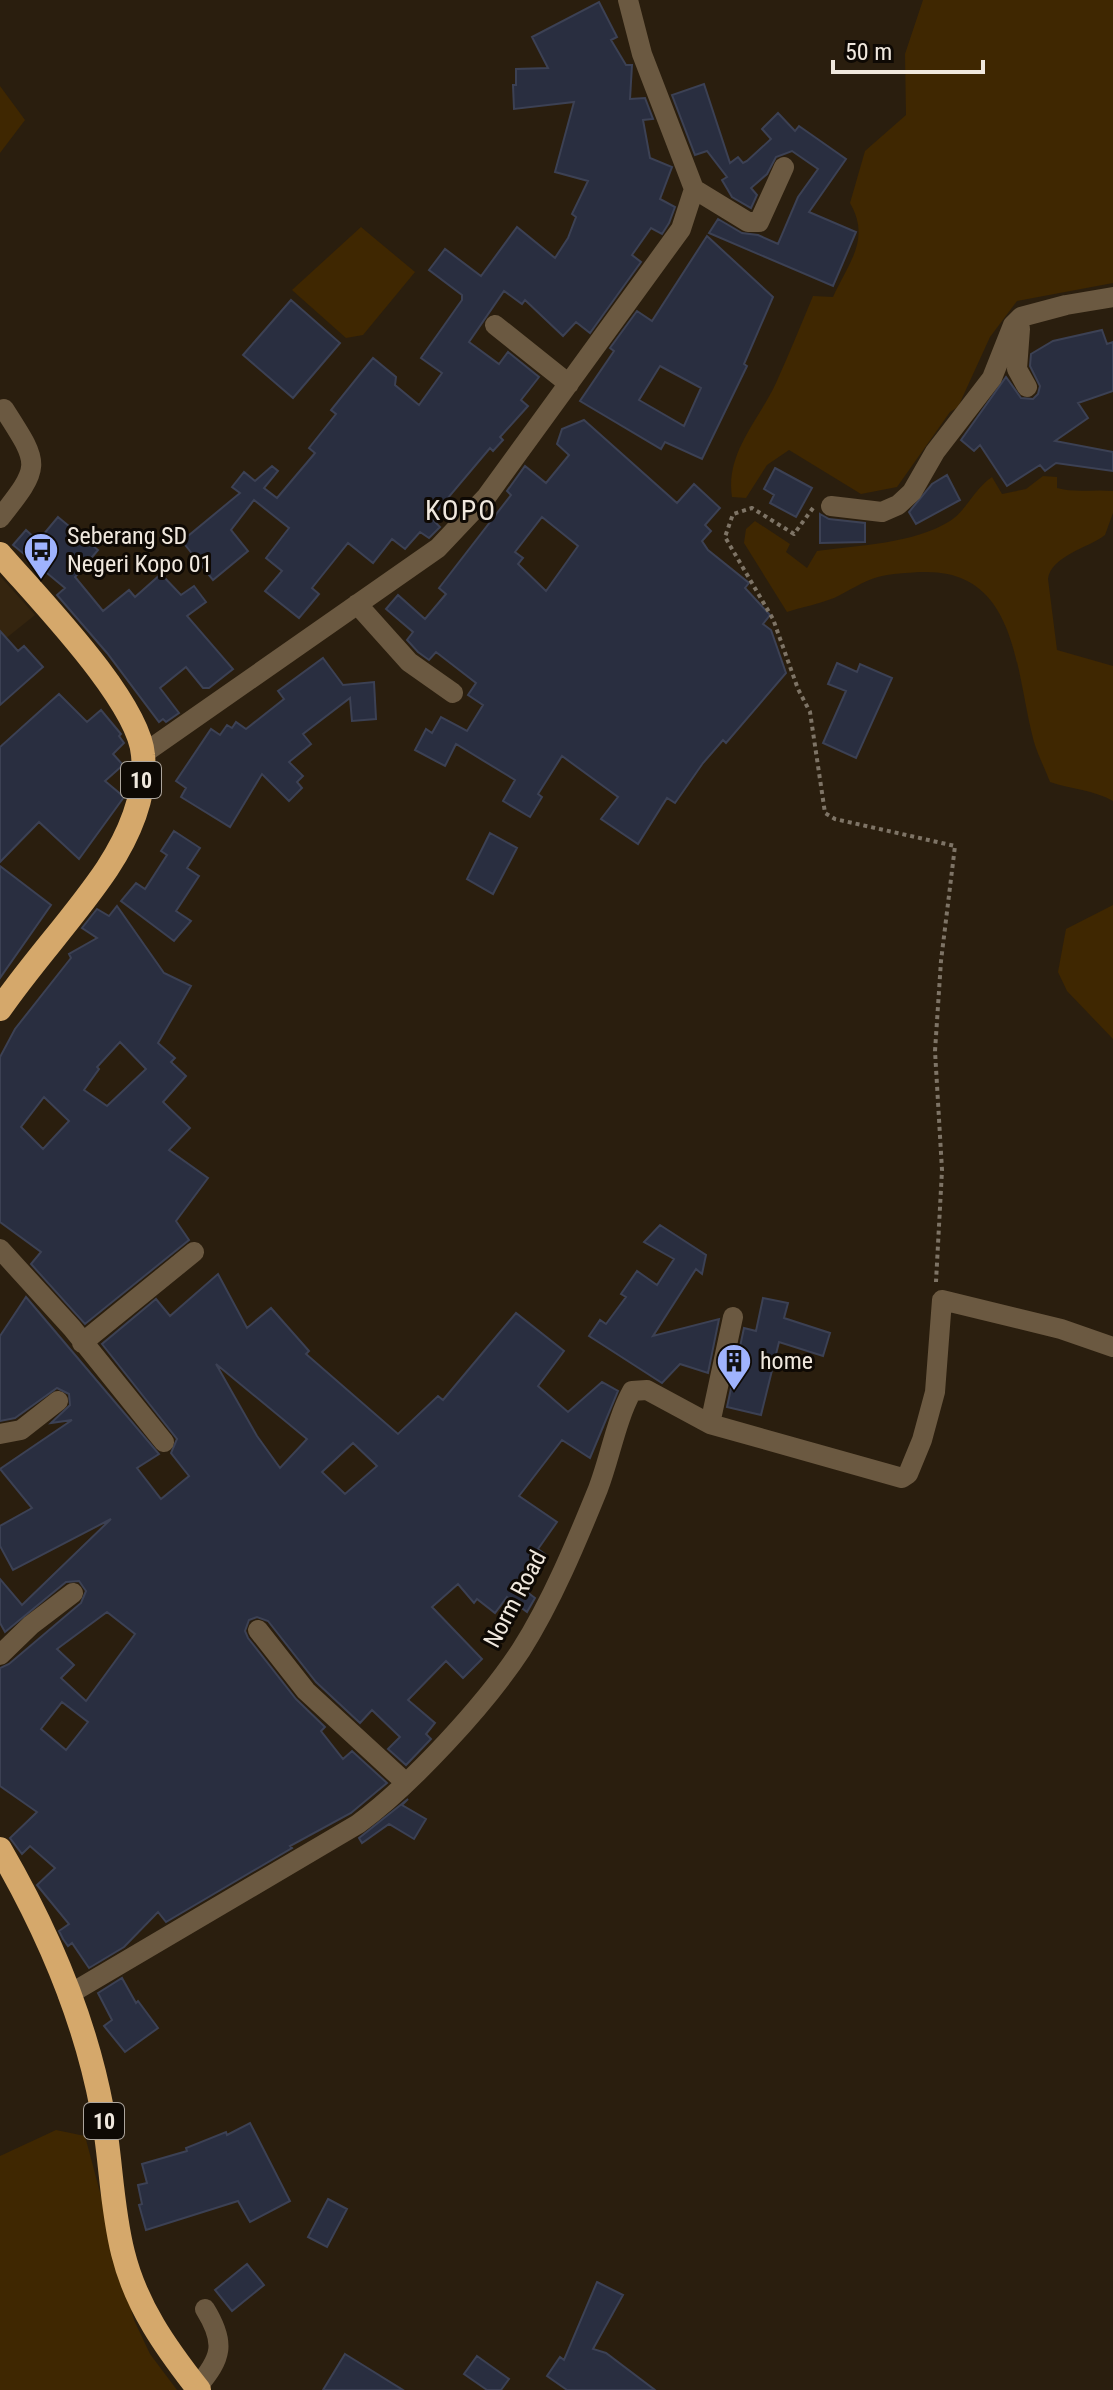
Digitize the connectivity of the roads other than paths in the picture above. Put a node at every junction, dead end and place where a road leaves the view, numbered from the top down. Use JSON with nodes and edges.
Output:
{"nodes":[{"id":1,"x":628,"y":0,"type":"edge"},
{"id":2,"x":784,"y":167,"type":"dead end"},
{"id":3,"x":694,"y":189,"type":"junction"},
{"id":4,"x":1113,"y":297,"type":"edge"},
{"id":5,"x":1021,"y":317,"type":"junction"},
{"id":6,"x":495,"y":325,"type":"dead end"},
{"id":7,"x":569,"y":384,"type":"junction"},
{"id":8,"x":1027,"y":387,"type":"dead end"},
{"id":9,"x":4,"y":409,"type":"dead end"},
{"id":10,"x":831,"y":506,"type":"road end"},
{"id":11,"x":0,"y":518,"type":"edge"},
{"id":12,"x":0,"y":554,"type":"edge"},
{"id":13,"x":357,"y":604,"type":"junction"},
{"id":14,"x":453,"y":693,"type":"dead end"},
{"id":15,"x":143,"y":754,"type":"junction"},
{"id":16,"x":4,"y":994,"type":"edge"},
{"id":17,"x":0,"y":1249,"type":"edge"},
{"id":18,"x":194,"y":1252,"type":"dead end"},
{"id":19,"x":733,"y":1317,"type":"dead end"},
{"id":20,"x":82,"y":1343,"type":"junction"},
{"id":21,"x":1113,"y":1347,"type":"edge"},
{"id":22,"x":58,"y":1401,"type":"dead end"},
{"id":23,"x":710,"y":1424,"type":"junction"},
{"id":24,"x":0,"y":1434,"type":"edge"},
{"id":25,"x":164,"y":1442,"type":"dead end"},
{"id":26,"x":73,"y":1593,"type":"dead end"},
{"id":27,"x":258,"y":1630,"type":"dead end"},
{"id":28,"x":0,"y":1655,"type":"edge"},
{"id":29,"x":405,"y":1782,"type":"junction"},
{"id":30,"x":0,"y":1849,"type":"edge"},
{"id":31,"x":68,"y":1995,"type":"junction"},
{"id":32,"x":205,"y":2309,"type":"dead end"},
{"id":33,"x":198,"y":2389,"type":"edge"}],
"edges":[{"from":1,"to":3,"type":"street"},
{"from":2,"to":3,"type":"street"},
{"from":3,"to":7,"type":"street"},
{"from":4,"to":5,"type":"street"},
{"from":5,"to":8,"type":"street"},
{"from":5,"to":10,"type":"street"},
{"from":6,"to":7,"type":"street"},
{"from":7,"to":13,"type":"street"},
{"from":9,"to":11,"type":"street"},
{"from":12,"to":15,"type":"highway","number":"10"},
{"from":13,"to":14,"type":"street"},
{"from":13,"to":15,"type":"street"},
{"from":15,"to":16,"type":"highway","number":"10"},
{"from":17,"to":20,"type":"street"},
{"from":18,"to":20,"type":"street"},
{"from":19,"to":23,"type":"street"},
{"from":20,"to":25,"type":"street"},
{"from":21,"to":23,"type":"street","name":"Norm Road"},
{"from":22,"to":24,"type":"street"},
{"from":23,"to":29,"type":"street","name":"Norm Road"},
{"from":26,"to":28,"type":"street"},
{"from":27,"to":29,"type":"street"},
{"from":29,"to":31,"type":"street","name":"Norm Road"},
{"from":30,"to":31,"type":"highway","number":"10"},
{"from":31,"to":33,"type":"highway","number":"10"},
{"from":32,"to":33,"type":"street"}]}
